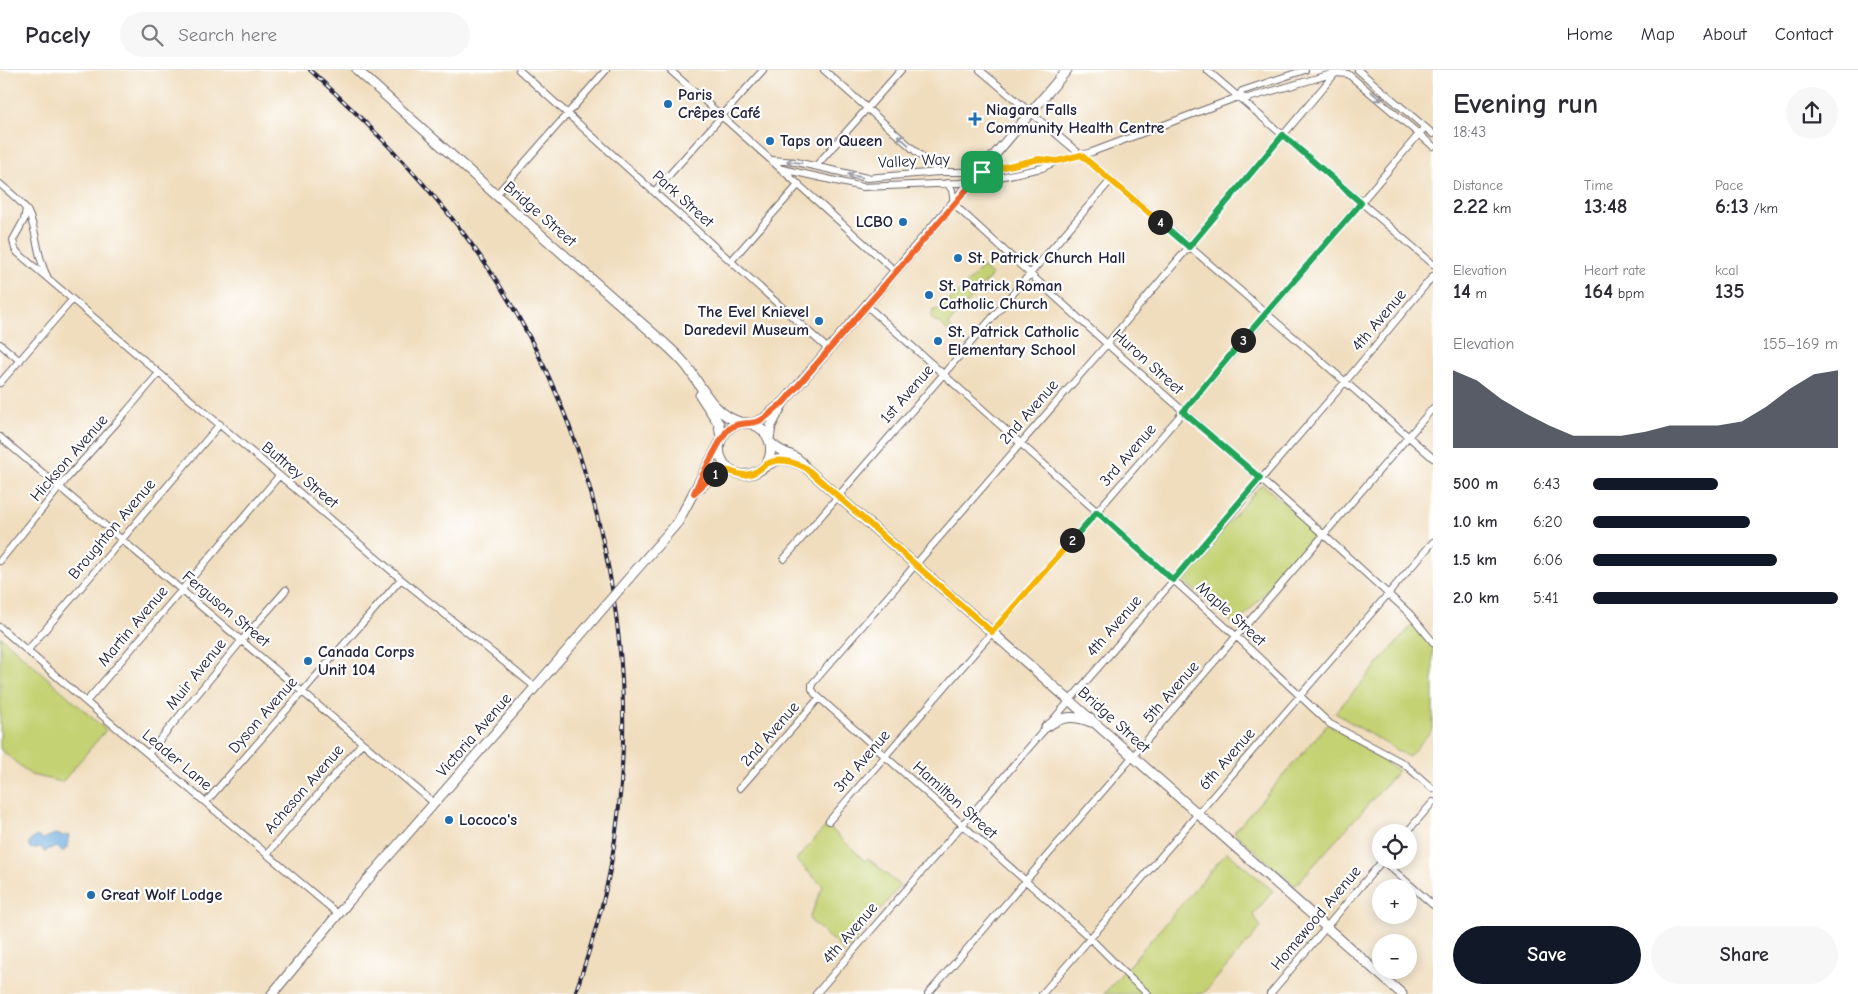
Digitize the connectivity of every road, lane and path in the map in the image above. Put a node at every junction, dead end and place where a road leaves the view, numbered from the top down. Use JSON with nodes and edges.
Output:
{"nodes":[{"id":1,"x":357,"y":70,"type":"edge"},
{"id":2,"x":518,"y":70,"type":"edge"},
{"id":3,"x":606,"y":70,"type":"edge"},
{"id":4,"x":670,"y":70,"type":"edge"},
{"id":5,"x":763,"y":70,"type":"edge"},
{"id":6,"x":824,"y":70,"type":"edge"},
{"id":7,"x":901,"y":70,"type":"edge"},
{"id":8,"x":980,"y":70,"type":"edge"},
{"id":9,"x":1067,"y":70,"type":"edge"},
{"id":10,"x":1207,"y":70,"type":"edge"},
{"id":11,"x":1305,"y":70,"type":"edge"},
{"id":12,"x":1358,"y":70,"type":"edge"},
{"id":13,"x":1336,"y":72,"type":"edge"},
{"id":14,"x":1238,"y":97,"type":"junction"},
{"id":15,"x":867,"y":108,"type":"junction"},
{"id":16,"x":1030,"y":113,"type":"junction"},
{"id":17,"x":567,"y":114,"type":"junction"},
{"id":18,"x":722,"y":117,"type":"junction"},
{"id":19,"x":1425,"y":127,"type":"junction"},
{"id":20,"x":1419,"y":134,"type":"junction"},
{"id":21,"x":1433,"y":134,"type":"edge"},
{"id":22,"x":1283,"y":135,"type":"junction"},
{"id":23,"x":1433,"y":146,"type":"edge"},
{"id":24,"x":1081,"y":155,"type":"junction"},
{"id":25,"x":772,"y":160,"type":"junction"},
{"id":26,"x":1057,"y":161,"type":"junction"},
{"id":27,"x":816,"y":166,"type":"junction"},
{"id":28,"x":782,"y":169,"type":"junction"},
{"id":29,"x":939,"y":172,"type":"junction"},
{"id":30,"x":982,"y":172,"type":"junction"},
{"id":31,"x":1111,"y":180,"type":"junction"},
{"id":32,"x":972,"y":182,"type":"junction"},
{"id":33,"x":947,"y":183,"type":"junction"},
{"id":34,"x":0,"y":184,"type":"edge"},
{"id":35,"x":799,"y":184,"type":"junction"},
{"id":36,"x":654,"y":192,"type":"junction"},
{"id":37,"x":496,"y":195,"type":"junction"},
{"id":38,"x":954,"y":203,"type":"junction"},
{"id":39,"x":1361,"y":203,"type":"junction"},
{"id":40,"x":26,"y":209,"type":"junction"},
{"id":41,"x":1189,"y":247,"type":"junction"},
{"id":42,"x":731,"y":261,"type":"junction"},
{"id":43,"x":1433,"y":264,"type":"edge"},
{"id":44,"x":895,"y":271,"type":"junction"},
{"id":45,"x":1030,"y":274,"type":"junction"},
{"id":46,"x":1433,"y":276,"type":"edge"},
{"id":47,"x":50,"y":281,"type":"junction"},
{"id":48,"x":72,"y":300,"type":"junction"},
{"id":49,"x":866,"y":305,"type":"junction"},
{"id":50,"x":1266,"y":314,"type":"junction"},
{"id":51,"x":0,"y":344,"type":"edge"},
{"id":52,"x":1107,"y":344,"type":"junction"},
{"id":53,"x":828,"y":349,"type":"junction"},
{"id":54,"x":20,"y":361,"type":"junction"},
{"id":55,"x":158,"y":373,"type":"junction"},
{"id":56,"x":942,"y":375,"type":"junction"},
{"id":57,"x":1345,"y":382,"type":"junction"},
{"id":58,"x":0,"y":383,"type":"edge"},
{"id":59,"x":698,"y":386,"type":"junction"},
{"id":60,"x":783,"y":403,"type":"junction"},
{"id":61,"x":1433,"y":408,"type":"edge"},
{"id":62,"x":1183,"y":412,"type":"junction"},
{"id":63,"x":747,"y":423,"type":"junction"},
{"id":64,"x":220,"y":424,"type":"junction"},
{"id":65,"x":1409,"y":437,"type":"junction"},
{"id":66,"x":1,"y":440,"type":"edge"},
{"id":67,"x":721,"y":441,"type":"junction"},
{"id":68,"x":770,"y":441,"type":"junction"},
{"id":69,"x":1020,"y":443,"type":"junction"},
{"id":70,"x":1433,"y":458,"type":"edge"},
{"id":71,"x":766,"y":465,"type":"junction"},
{"id":72,"x":806,"y":468,"type":"junction"},
{"id":73,"x":730,"y":470,"type":"junction"},
{"id":74,"x":280,"y":476,"type":"junction"},
{"id":75,"x":1260,"y":478,"type":"junction"},
{"id":76,"x":61,"y":487,"type":"junction"},
{"id":77,"x":694,"y":493,"type":"junction"},
{"id":78,"x":838,"y":495,"type":"junction"},
{"id":79,"x":1097,"y":512,"type":"junction"},
{"id":80,"x":1324,"y":535,"type":"junction"},
{"id":81,"x":121,"y":539,"type":"junction"},
{"id":82,"x":1433,"y":542,"type":"edge"},
{"id":83,"x":784,"y":558,"type":"dead end"},
{"id":84,"x":0,"y":560,"type":"edge"},
{"id":85,"x":915,"y":564,"type":"junction"},
{"id":86,"x":401,"y":579,"type":"junction"},
{"id":87,"x":1173,"y":580,"type":"junction"},
{"id":88,"x":182,"y":589,"type":"junction"},
{"id":89,"x":286,"y":590,"type":"dead end"},
{"id":90,"x":1388,"y":595,"type":"junction"},
{"id":91,"x":0,"y":627,"type":"edge"},
{"id":92,"x":992,"y":632,"type":"junction"},
{"id":93,"x":1237,"y":637,"type":"junction"},
{"id":94,"x":242,"y":640,"type":"junction"},
{"id":95,"x":1433,"y":642,"type":"edge"},
{"id":96,"x":27,"y":651,"type":"junction"},
{"id":97,"x":535,"y":687,"type":"junction"},
{"id":98,"x":302,"y":692,"type":"junction"},
{"id":99,"x":1300,"y":696,"type":"junction"},
{"id":100,"x":819,"y":698,"type":"junction"},
{"id":101,"x":1069,"y":700,"type":"junction"},
{"id":102,"x":86,"y":702,"type":"junction"},
{"id":103,"x":1096,"y":724,"type":"junction"},
{"id":104,"x":1046,"y":727,"type":"junction"},
{"id":105,"x":362,"y":743,"type":"junction"},
{"id":106,"x":148,"y":754,"type":"junction"},
{"id":107,"x":885,"y":756,"type":"junction"},
{"id":108,"x":1133,"y":757,"type":"junction"},
{"id":109,"x":740,"y":788,"type":"dead end"},
{"id":110,"x":1433,"y":789,"type":"edge"},
{"id":111,"x":206,"y":802,"type":"junction"},
{"id":112,"x":1433,"y":802,"type":"edge"},
{"id":113,"x":434,"y":803,"type":"junction"},
{"id":114,"x":1197,"y":814,"type":"junction"},
{"id":115,"x":829,"y":821,"type":"dead end"},
{"id":116,"x":962,"y":824,"type":"junction"},
{"id":117,"x":1414,"y":824,"type":"edge"},
{"id":118,"x":268,"y":853,"type":"junction"},
{"id":119,"x":1375,"y":869,"type":"edge"},
{"id":120,"x":1393,"y":869,"type":"edge"},
{"id":121,"x":1026,"y":882,"type":"junction"},
{"id":122,"x":1433,"y":905,"type":"edge"},
{"id":123,"x":338,"y":914,"type":"junction"},
{"id":124,"x":1326,"y":928,"type":"junction"},
{"id":125,"x":1090,"y":938,"type":"junction"},
{"id":126,"x":1273,"y":993,"type":"edge"},
{"id":127,"x":272,"y":994,"type":"edge"},
{"id":128,"x":816,"y":994,"type":"edge"},
{"id":129,"x":928,"y":994,"type":"edge"},
{"id":130,"x":1042,"y":994,"type":"edge"},
{"id":131,"x":1148,"y":994,"type":"edge"},
{"id":132,"x":1402,"y":994,"type":"edge"}],
"edges":[{"from":1,"to":37,"type":"main road","name":"Bridge Street"},
{"from":2,"to":17,"type":"street","name":"Park Street"},
{"from":3,"to":17,"type":"street"},
{"from":4,"to":18,"type":"street"},
{"from":5,"to":18,"type":"street"},
{"from":6,"to":15,"type":"street"},
{"from":7,"to":15,"type":"street"},
{"from":8,"to":16,"type":"street"},
{"from":9,"to":16,"type":"main road"},
{"from":10,"to":14,"type":"street"},
{"from":11,"to":14,"type":"street","name":"Valley Way"},
{"from":12,"to":19,"type":"street"},
{"from":13,"to":14,"type":"street","name":"Valley Way"},
{"from":13,"to":20,"type":"street","one_way":true},
{"from":13,"to":22,"type":"street","name":"2nd Avenue"},
{"from":14,"to":22,"type":"street"},
{"from":14,"to":24,"type":"street","name":"Valley Way"},
{"from":15,"to":27,"type":"street"},
{"from":29,"to":15,"type":"street","one_way":true},
{"from":16,"to":24,"type":"street"},
{"from":16,"to":30,"type":"main road"},
{"from":17,"to":36,"type":"street","name":"Park Street"},
{"from":17,"to":37,"type":"street"},
{"from":18,"to":25,"type":"street"},
{"from":18,"to":36,"type":"street"},
{"from":19,"to":20,"type":"street","name":"3rd Avenue"},
{"from":19,"to":21,"type":"street"},
{"from":20,"to":23,"type":"street"},
{"from":20,"to":39,"type":"street","name":"3rd Avenue"},
{"from":22,"to":39,"type":"street"},
{"from":22,"to":41,"type":"street","name":"2nd Avenue"},
{"from":24,"to":26,"type":"street","name":"Valley Way"},
{"from":24,"to":31,"type":"street"},
{"from":27,"to":25,"type":"street","name":"Valley Way","one_way":true},
{"from":25,"to":28,"type":"street"},
{"from":26,"to":30,"type":"street","name":"Valley Way"},
{"from":26,"to":32,"type":"street","name":"Valley Way"},
{"from":29,"to":27,"type":"street","name":"Valley Way","one_way":true},
{"from":28,"to":33,"type":"street","name":"Valley Way"},
{"from":28,"to":35,"type":"street"},
{"from":29,"to":30,"type":"street","name":"Valley Way"},
{"from":30,"to":32,"type":"main road"},
{"from":31,"to":41,"type":"street"},
{"from":31,"to":45,"type":"street","name":"1st Avenue"},
{"from":32,"to":33,"type":"street","name":"Valley Way"},
{"from":32,"to":38,"type":"main road"},
{"from":33,"to":38,"type":"street"},
{"from":34,"to":40,"type":"street","name":"Buttrey Street"},
{"from":35,"to":42,"type":"street"},
{"from":35,"to":44,"type":"street"},
{"from":36,"to":42,"type":"street","name":"Park Street"},
{"from":37,"to":59,"type":"main road","name":"Bridge Street"},
{"from":38,"to":44,"type":"main road"},
{"from":38,"to":45,"type":"street","name":"Huron Street"},
{"from":39,"to":43,"type":"street"},
{"from":39,"to":50,"type":"street","name":"3rd Avenue"},
{"from":40,"to":47,"type":"street","name":"Buttrey Street"},
{"from":40,"to":47,"type":"street","name":"Buttrey Street"},
{"from":41,"to":50,"type":"street"},
{"from":41,"to":52,"type":"street","name":"2nd Avenue"},
{"from":42,"to":53,"type":"street","name":"Park Street"},
{"from":44,"to":49,"type":"main road"},
{"from":45,"to":52,"type":"street","name":"Huron Street"},
{"from":45,"to":56,"type":"street","name":"1st Avenue"},
{"from":46,"to":57,"type":"street","name":"4th Avenue"},
{"from":47,"to":48,"type":"street","name":"Buttrey Street"},
{"from":48,"to":54,"type":"street"},
{"from":48,"to":55,"type":"street","name":"Buttrey Street"},
{"from":49,"to":53,"type":"main road"},
{"from":49,"to":56,"type":"street","name":"Maple Street"},
{"from":50,"to":57,"type":"street"},
{"from":50,"to":62,"type":"street","name":"3rd Avenue"},
{"from":51,"to":54,"type":"street"},
{"from":52,"to":62,"type":"street","name":"Huron Street"},
{"from":52,"to":69,"type":"street","name":"2nd Avenue"},
{"from":53,"to":60,"type":"main road"},
{"from":54,"to":58,"type":"street"},
{"from":55,"to":64,"type":"street","name":"Buttrey Street"},
{"from":55,"to":76,"type":"street","name":"Hickson Avenue"},
{"from":56,"to":69,"type":"street","name":"Maple Street"},
{"from":56,"to":78,"type":"street","name":"1st Avenue"},
{"from":57,"to":65,"type":"street"},
{"from":57,"to":75,"type":"street","name":"4th Avenue"},
{"from":59,"to":63,"type":"main road","name":"Bridge Street"},
{"from":59,"to":67,"type":"main road","name":"Bridge Street"},
{"from":60,"to":63,"type":"main road"},
{"from":60,"to":68,"type":"main road"},
{"from":61,"to":65,"type":"street","name":"5th Avenue"},
{"from":62,"to":75,"type":"street","name":"Huron Street"},
{"from":62,"to":79,"type":"street","name":"3rd Avenue"},
{"from":63,"to":67,"type":"main road"},
{"from":63,"to":68,"type":"main road"},
{"from":64,"to":74,"type":"street","name":"Buttrey Street"},
{"from":64,"to":81,"type":"street","name":"Broughton Avenue"},
{"from":65,"to":70,"type":"street"},
{"from":65,"to":80,"type":"street","name":"5th Avenue"},
{"from":66,"to":76,"type":"street","name":"Ferguson Street"},
{"from":67,"to":73,"type":"main road"},
{"from":67,"to":77,"type":"main road","name":"Victoria Avenue"},
{"from":68,"to":71,"type":"main road"},
{"from":68,"to":72,"type":"main road","name":"Bridge Street"},
{"from":69,"to":79,"type":"street","name":"Maple Street"},
{"from":69,"to":85,"type":"street","name":"2nd Avenue"},
{"from":71,"to":72,"type":"main road","name":"Bridge Street"},
{"from":71,"to":73,"type":"main road"},
{"from":72,"to":78,"type":"main road","name":"Bridge Street"},
{"from":73,"to":77,"type":"main road","name":"Victoria Avenue"},
{"from":74,"to":86,"type":"street","name":"Buttrey Street"},
{"from":74,"to":88,"type":"street","name":"Martin Avenue"},
{"from":75,"to":80,"type":"street","name":"Huron Street"},
{"from":75,"to":87,"type":"street","name":"4th Avenue"},
{"from":76,"to":81,"type":"street","name":"Ferguson Street"},
{"from":76,"to":84,"type":"street","name":"Hickson Avenue"},
{"from":77,"to":97,"type":"main road","name":"Victoria Avenue","bridge":true},
{"from":78,"to":83,"type":"street","name":"1st Avenue"},
{"from":78,"to":85,"type":"main road","name":"Bridge Street"},
{"from":79,"to":87,"type":"street","name":"Maple Street"},
{"from":79,"to":92,"type":"street","name":"3rd Avenue"},
{"from":80,"to":90,"type":"street","name":"Huron Street"},
{"from":80,"to":93,"type":"street","name":"5th Avenue"},
{"from":81,"to":88,"type":"street","name":"Ferguson Street"},
{"from":81,"to":96,"type":"street","name":"Broughton Avenue"},
{"from":82,"to":90,"type":"street","name":"6th Avenue"},
{"from":85,"to":92,"type":"main road","name":"Bridge Street"},
{"from":85,"to":100,"type":"street","name":"2nd Avenue"},
{"from":86,"to":97,"type":"street","name":"Buttrey Street"},
{"from":86,"to":98,"type":"street","name":"Dyson Avenue"},
{"from":87,"to":93,"type":"street","name":"Maple Street"},
{"from":87,"to":101,"type":"street","name":"4th Avenue"},
{"from":88,"to":94,"type":"street","name":"Ferguson Street"},
{"from":88,"to":102,"type":"street","name":"Martin Avenue"},
{"from":89,"to":94,"type":"street","name":"Muir Avenue"},
{"from":90,"to":95,"type":"street","name":"Huron Street"},
{"from":90,"to":99,"type":"street","name":"6th Avenue"},
{"from":91,"to":96,"type":"street","name":"Leader Lane"},
{"from":92,"to":101,"type":"main road","name":"Bridge Street"},
{"from":92,"to":107,"type":"street","name":"3rd Avenue"},
{"from":93,"to":99,"type":"street","name":"Maple Street"},
{"from":93,"to":108,"type":"street","name":"5th Avenue"},
{"from":94,"to":98,"type":"street","name":"Ferguson Street"},
{"from":94,"to":106,"type":"street","name":"Muir Avenue"},
{"from":96,"to":102,"type":"street","name":"Leader Lane"},
{"from":97,"to":113,"type":"main road","name":"Victoria Avenue"},
{"from":98,"to":105,"type":"street","name":"Ferguson Street"},
{"from":98,"to":111,"type":"street","name":"Dyson Avenue"},
{"from":99,"to":110,"type":"street","name":"Maple Street"},
{"from":99,"to":114,"type":"street","name":"6th Avenue"},
{"from":100,"to":107,"type":"street","name":"Hamilton Street"},
{"from":100,"to":109,"type":"street","name":"2nd Avenue"},
{"from":101,"to":103,"type":"main road","name":"Bridge Street"},
{"from":101,"to":104,"type":"street","name":"4th Avenue"},
{"from":102,"to":106,"type":"street","name":"Leader Lane"},
{"from":103,"to":104,"type":"main road"},
{"from":103,"to":108,"type":"main road","name":"Bridge Street"},
{"from":104,"to":116,"type":"street","name":"4th Avenue"},
{"from":105,"to":113,"type":"street","name":"Ferguson Street"},
{"from":105,"to":118,"type":"street","name":"Acheson Avenue"},
{"from":106,"to":111,"type":"street","name":"Leader Lane"},
{"from":107,"to":115,"type":"street","name":"3rd Avenue"},
{"from":107,"to":116,"type":"street","name":"Hamilton Street"},
{"from":108,"to":114,"type":"main road","name":"Bridge Street"},
{"from":108,"to":121,"type":"street","name":"5th Avenue"},
{"from":111,"to":118,"type":"street","name":"Leader Lane"},
{"from":112,"to":117,"type":"street"},
{"from":113,"to":123,"type":"main road","name":"Victoria Avenue"},
{"from":114,"to":124,"type":"main road","name":"Bridge Street"},
{"from":114,"to":125,"type":"street","name":"6th Avenue"},
{"from":116,"to":121,"type":"street","name":"Hamilton Street"},
{"from":116,"to":128,"type":"street","name":"4th Avenue"},
{"from":118,"to":123,"type":"street","name":"Leader Lane"},
{"from":119,"to":124,"type":"street","name":"Homewood Avenue"},
{"from":120,"to":122,"type":"street"},
{"from":121,"to":125,"type":"street","name":"Hamilton Street"},
{"from":121,"to":129,"type":"street","name":"5th Avenue"},
{"from":123,"to":127,"type":"main road","name":"Victoria Avenue"},
{"from":124,"to":126,"type":"street","name":"Homewood Avenue"},
{"from":124,"to":132,"type":"main road","name":"Bridge Street"},
{"from":125,"to":130,"type":"street","name":"6th Avenue"},
{"from":125,"to":131,"type":"street","name":"Hamilton Street"}]}
